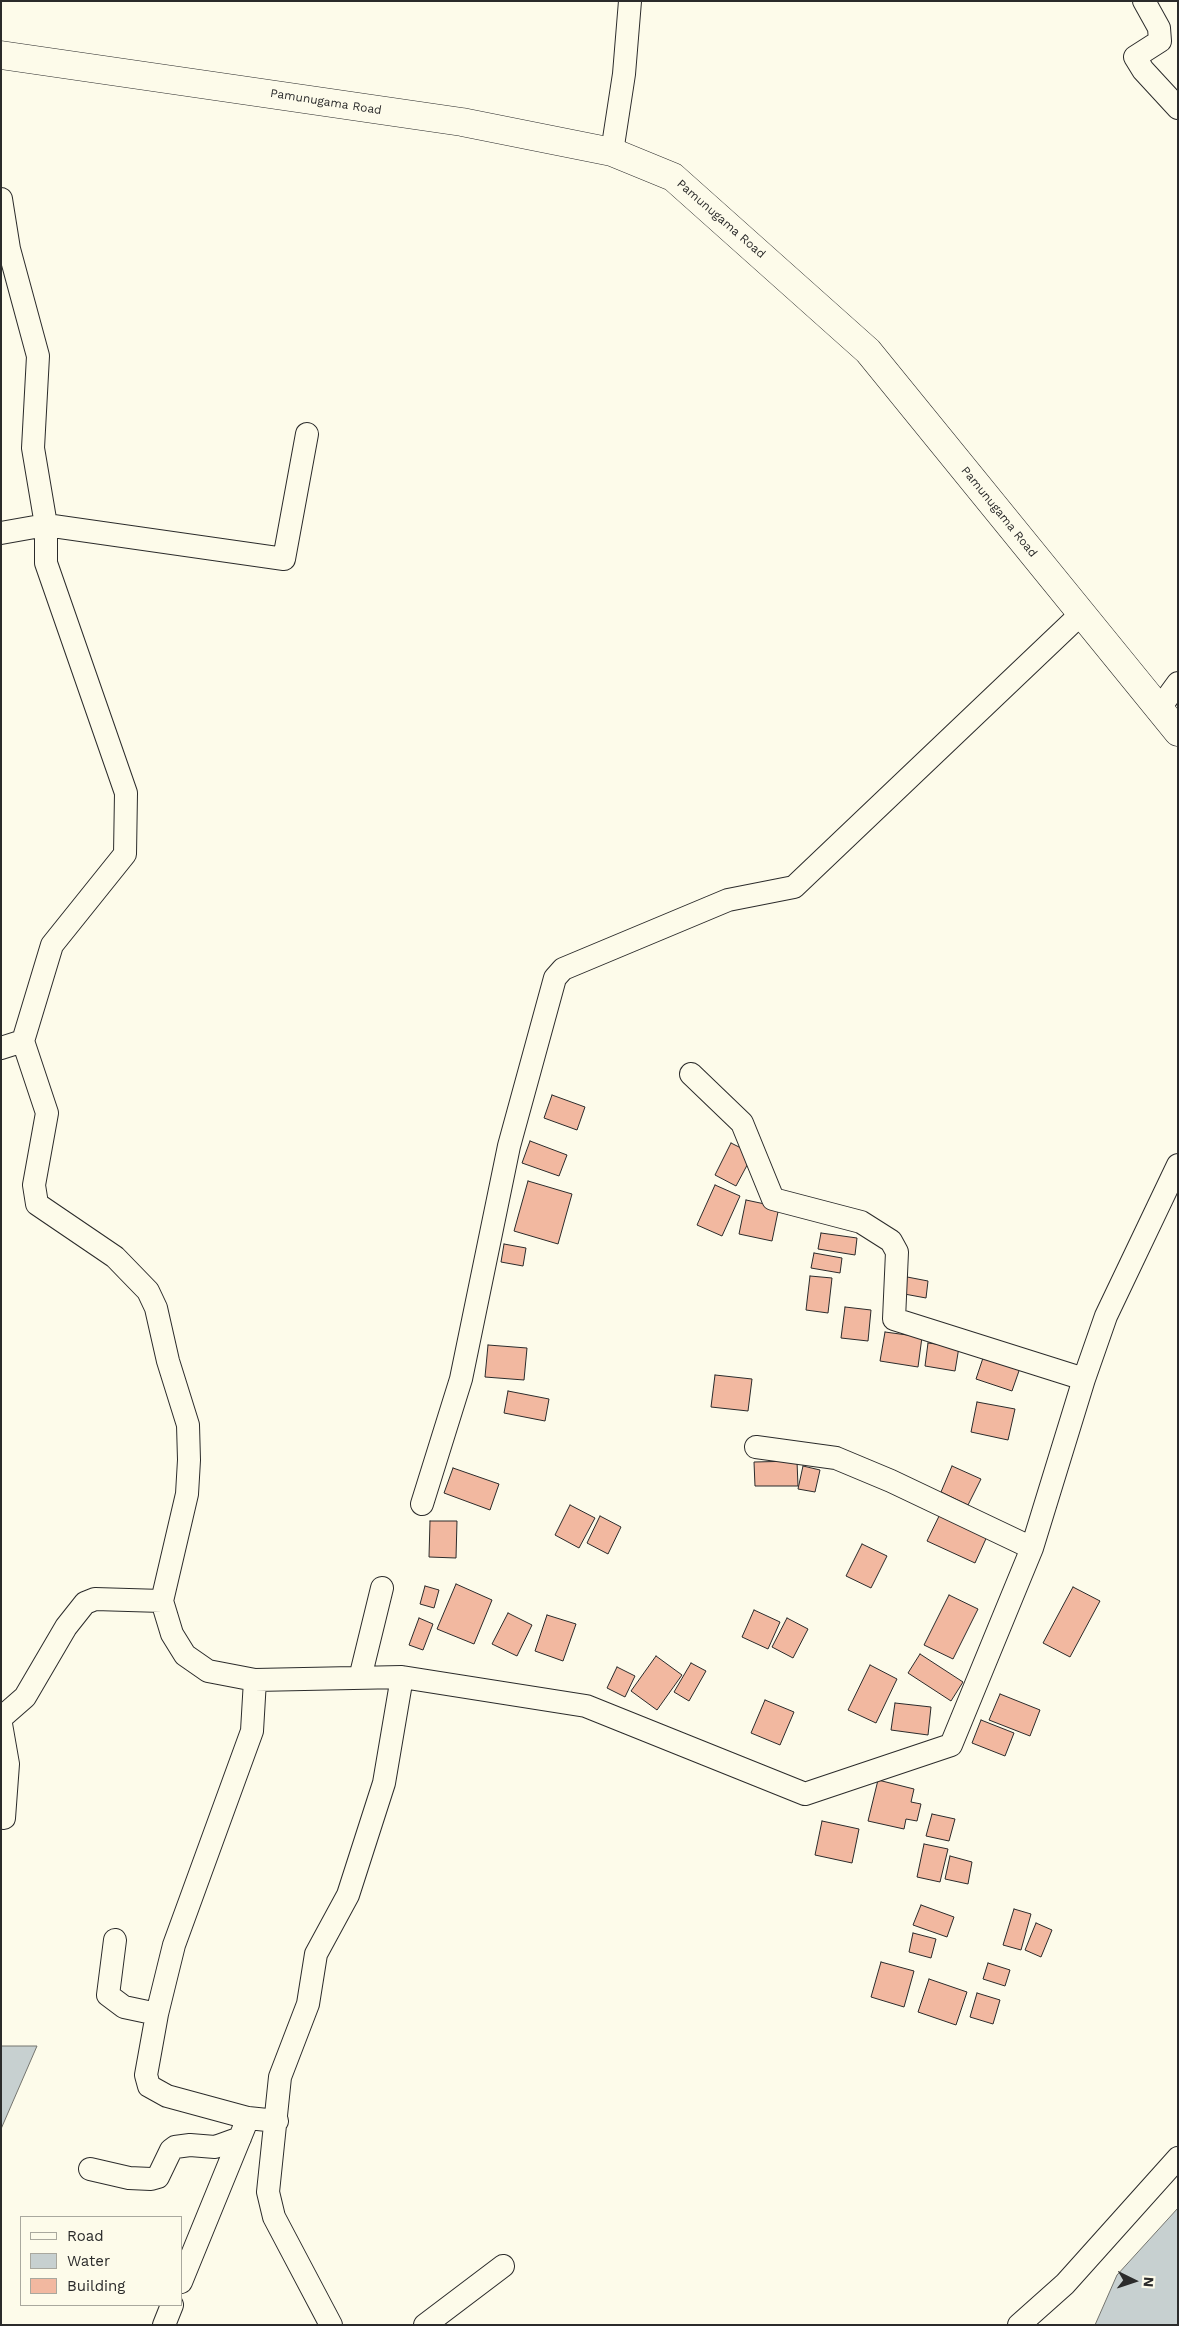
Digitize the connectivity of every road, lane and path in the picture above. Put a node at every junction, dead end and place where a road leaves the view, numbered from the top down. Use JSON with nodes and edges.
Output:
{"nodes":[{"id":1,"x":630,"y":1,"type":"edge"},
{"id":2,"x":1144,"y":1,"type":"edge"},
{"id":3,"x":1,"y":55,"type":"edge"},
{"id":4,"x":1178,"y":108,"type":"edge"},
{"id":5,"x":612,"y":152,"type":"junction"},
{"id":6,"x":1,"y":199,"type":"edge"},
{"id":7,"x":307,"y":434,"type":"dead end"},
{"id":8,"x":46,"y":525,"type":"junction"},
{"id":9,"x":1,"y":533,"type":"edge"},
{"id":10,"x":1082,"y":613,"type":"junction"},
{"id":11,"x":1178,"y":683,"type":"edge"},
{"id":12,"x":1159,"y":709,"type":"junction"},
{"id":13,"x":1178,"y":732,"type":"edge"},
{"id":14,"x":22,"y":1041,"type":"junction"},
{"id":15,"x":1,"y":1048,"type":"edge"},
{"id":16,"x":691,"y":1074,"type":"dead end"},
{"id":17,"x":1178,"y":1165,"type":"edge"},
{"id":18,"x":1084,"y":1379,"type":"junction"},
{"id":19,"x":756,"y":1447,"type":"dead end"},
{"id":20,"x":422,"y":1504,"type":"dead end"},
{"id":21,"x":1032,"y":1548,"type":"junction"},
{"id":22,"x":382,"y":1588,"type":"dead end"},
{"id":23,"x":162,"y":1601,"type":"junction"},
{"id":24,"x":402,"y":1677,"type":"junction"},
{"id":25,"x":360,"y":1678,"type":"junction"},
{"id":26,"x":255,"y":1680,"type":"junction"},
{"id":27,"x":1,"y":1718,"type":"edge"},
{"id":28,"x":1,"y":1724,"type":"edge"},
{"id":29,"x":4,"y":1818,"type":"dead end"},
{"id":30,"x":116,"y":1940,"type":"dead end"},
{"id":31,"x":157,"y":2014,"type":"junction"},
{"id":32,"x":277,"y":2121,"type":"junction"},
{"id":33,"x":244,"y":2128,"type":"junction"},
{"id":34,"x":1178,"y":2158,"type":"edge"},
{"id":35,"x":90,"y":2169,"type":"dead end"},
{"id":36,"x":503,"y":2266,"type":"dead end"},
{"id":37,"x":182,"y":2280,"type":"edge"},
{"id":38,"x":172,"y":2306,"type":"edge"},
{"id":39,"x":164,"y":2325,"type":"edge"},
{"id":40,"x":331,"y":2325,"type":"edge"},
{"id":41,"x":425,"y":2325,"type":"edge"},
{"id":42,"x":1020,"y":2325,"type":"edge"}],
"edges":[{"from":1,"to":5,"type":"street"},
{"from":2,"to":4,"type":"street"},
{"from":3,"to":5,"type":"main road","name":"Pamunugama Road"},
{"from":5,"to":10,"type":"main road","name":"Pamunugama Road"},
{"from":6,"to":8,"type":"street"},
{"from":7,"to":8,"type":"street"},
{"from":8,"to":9,"type":"street"},
{"from":8,"to":14,"type":"street"},
{"from":10,"to":12,"type":"main road","name":"Pamunugama Road"},
{"from":10,"to":20,"type":"street"},
{"from":11,"to":12,"type":"street"},
{"from":12,"to":13,"type":"main road","name":"Pamunugama Road"},
{"from":14,"to":15,"type":"street"},
{"from":14,"to":23,"type":"street"},
{"from":16,"to":18,"type":"street"},
{"from":17,"to":18,"type":"street"},
{"from":18,"to":21,"type":"street"},
{"from":19,"to":21,"type":"street"},
{"from":21,"to":24,"type":"street"},
{"from":22,"to":25,"type":"street"},
{"from":23,"to":26,"type":"street"},
{"from":23,"to":27,"type":"street"},
{"from":24,"to":25,"type":"street"},
{"from":24,"to":32,"type":"street"},
{"from":25,"to":26,"type":"street"},
{"from":26,"to":31,"type":"street"},
{"from":28,"to":29,"type":"street"},
{"from":30,"to":31,"type":"street"},
{"from":31,"to":33,"type":"street"},
{"from":32,"to":33,"type":"street"},
{"from":32,"to":40,"type":"street"},
{"from":33,"to":35,"type":"street"},
{"from":33,"to":37,"type":"street"},
{"from":34,"to":42,"type":"street"},
{"from":36,"to":41,"type":"street"},
{"from":38,"to":39,"type":"street"}]}
